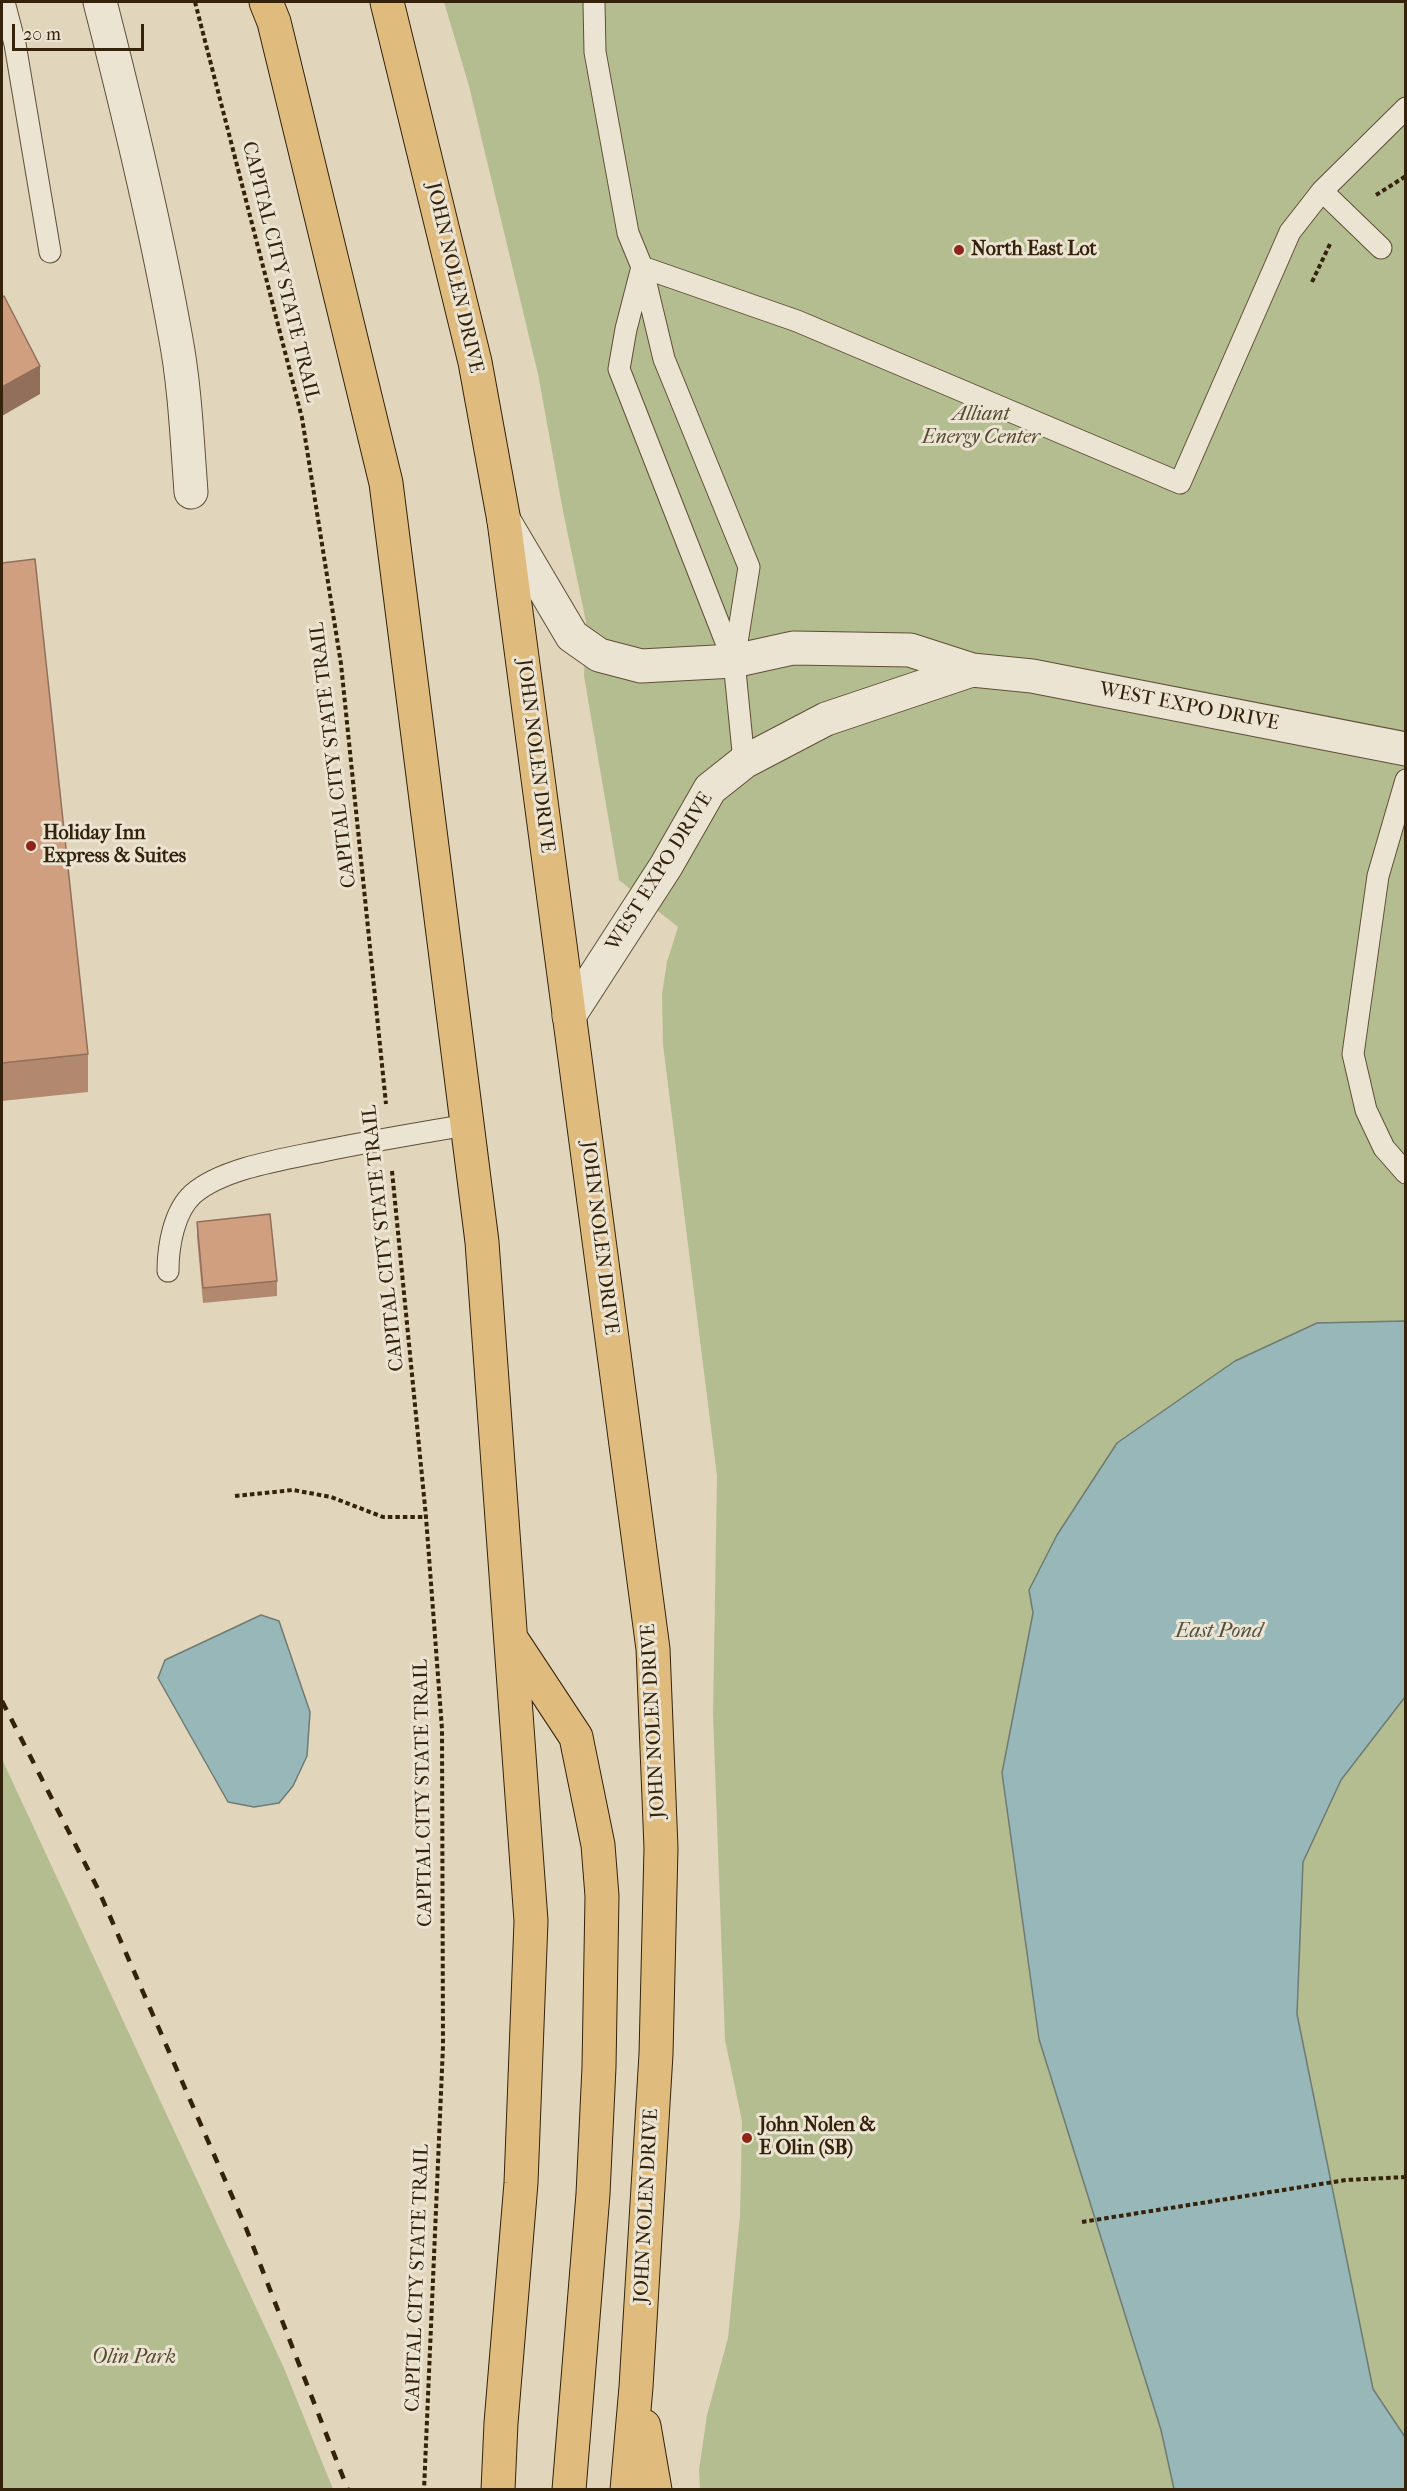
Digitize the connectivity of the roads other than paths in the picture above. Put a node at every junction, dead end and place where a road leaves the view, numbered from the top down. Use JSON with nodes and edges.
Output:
{"nodes":[{"id":1,"x":4,"y":2,"type":"edge"},
{"id":2,"x":100,"y":2,"type":"edge"},
{"id":3,"x":266,"y":2,"type":"edge"},
{"id":4,"x":387,"y":2,"type":"edge"},
{"id":5,"x":594,"y":2,"type":"edge"},
{"id":6,"x":1406,"y":108,"type":"edge"},
{"id":7,"x":1322,"y":191,"type":"junction"},
{"id":8,"x":1381,"y":248,"type":"dead end"},
{"id":9,"x":50,"y":252,"type":"dead end"},
{"id":10,"x":642,"y":267,"type":"junction"},
{"id":11,"x":191,"y":492,"type":"dead end"},
{"id":12,"x":504,"y":521,"type":"junction"},
{"id":13,"x":734,"y":662,"type":"junction"},
{"id":14,"x":972,"y":670,"type":"junction"},
{"id":15,"x":1406,"y":749,"type":"edge"},
{"id":16,"x":744,"y":762,"type":"junction"},
{"id":17,"x":1406,"y":780,"type":"edge"},
{"id":18,"x":569,"y":1016,"type":"junction"},
{"id":19,"x":467,"y":1125,"type":"junction"},
{"id":20,"x":1406,"y":1173,"type":"edge"},
{"id":21,"x":168,"y":1270,"type":"dead end"},
{"id":22,"x":511,"y":1638,"type":"junction"},
{"id":23,"x":636,"y":2387,"type":"junction"},
{"id":24,"x":498,"y":2490,"type":"edge"},
{"id":25,"x":569,"y":2490,"type":"edge"},
{"id":26,"x":627,"y":2490,"type":"edge"},
{"id":27,"x":656,"y":2490,"type":"edge"}],
"edges":[{"from":1,"to":9,"type":"lane"},
{"from":2,"to":11,"type":"street"},
{"from":3,"to":19,"type":"main road"},
{"from":4,"to":12,"type":"main road","name":"JOHN NOLEN DRIVE"},
{"from":5,"to":10,"type":"lane"},
{"from":6,"to":7,"type":"lane"},
{"from":7,"to":8,"type":"lane"},
{"from":7,"to":10,"type":"lane"},
{"from":10,"to":13,"type":"lane"},
{"from":10,"to":13,"type":"lane"},
{"from":12,"to":13,"type":"street","name":"WEST EXPO DRIVE"},
{"from":12,"to":18,"type":"main road","name":"JOHN NOLEN DRIVE"},
{"from":13,"to":14,"type":"street","name":"WEST EXPO DRIVE"},
{"from":13,"to":16,"type":"lane"},
{"from":14,"to":15,"type":"street","name":"WEST EXPO DRIVE"},
{"from":14,"to":16,"type":"street","name":"WEST EXPO DRIVE"},
{"from":16,"to":18,"type":"street","name":"WEST EXPO DRIVE"},
{"from":17,"to":20,"type":"lane"},
{"from":18,"to":23,"type":"main road","name":"JOHN NOLEN DRIVE"},
{"from":19,"to":21,"type":"lane"},
{"from":19,"to":22,"type":"main road"},
{"from":22,"to":24,"type":"main road"},
{"from":22,"to":25,"type":"main road"},
{"from":23,"to":26,"type":"main road","name":"JOHN NOLEN DRIVE"},
{"from":23,"to":27,"type":"main road"}]}
